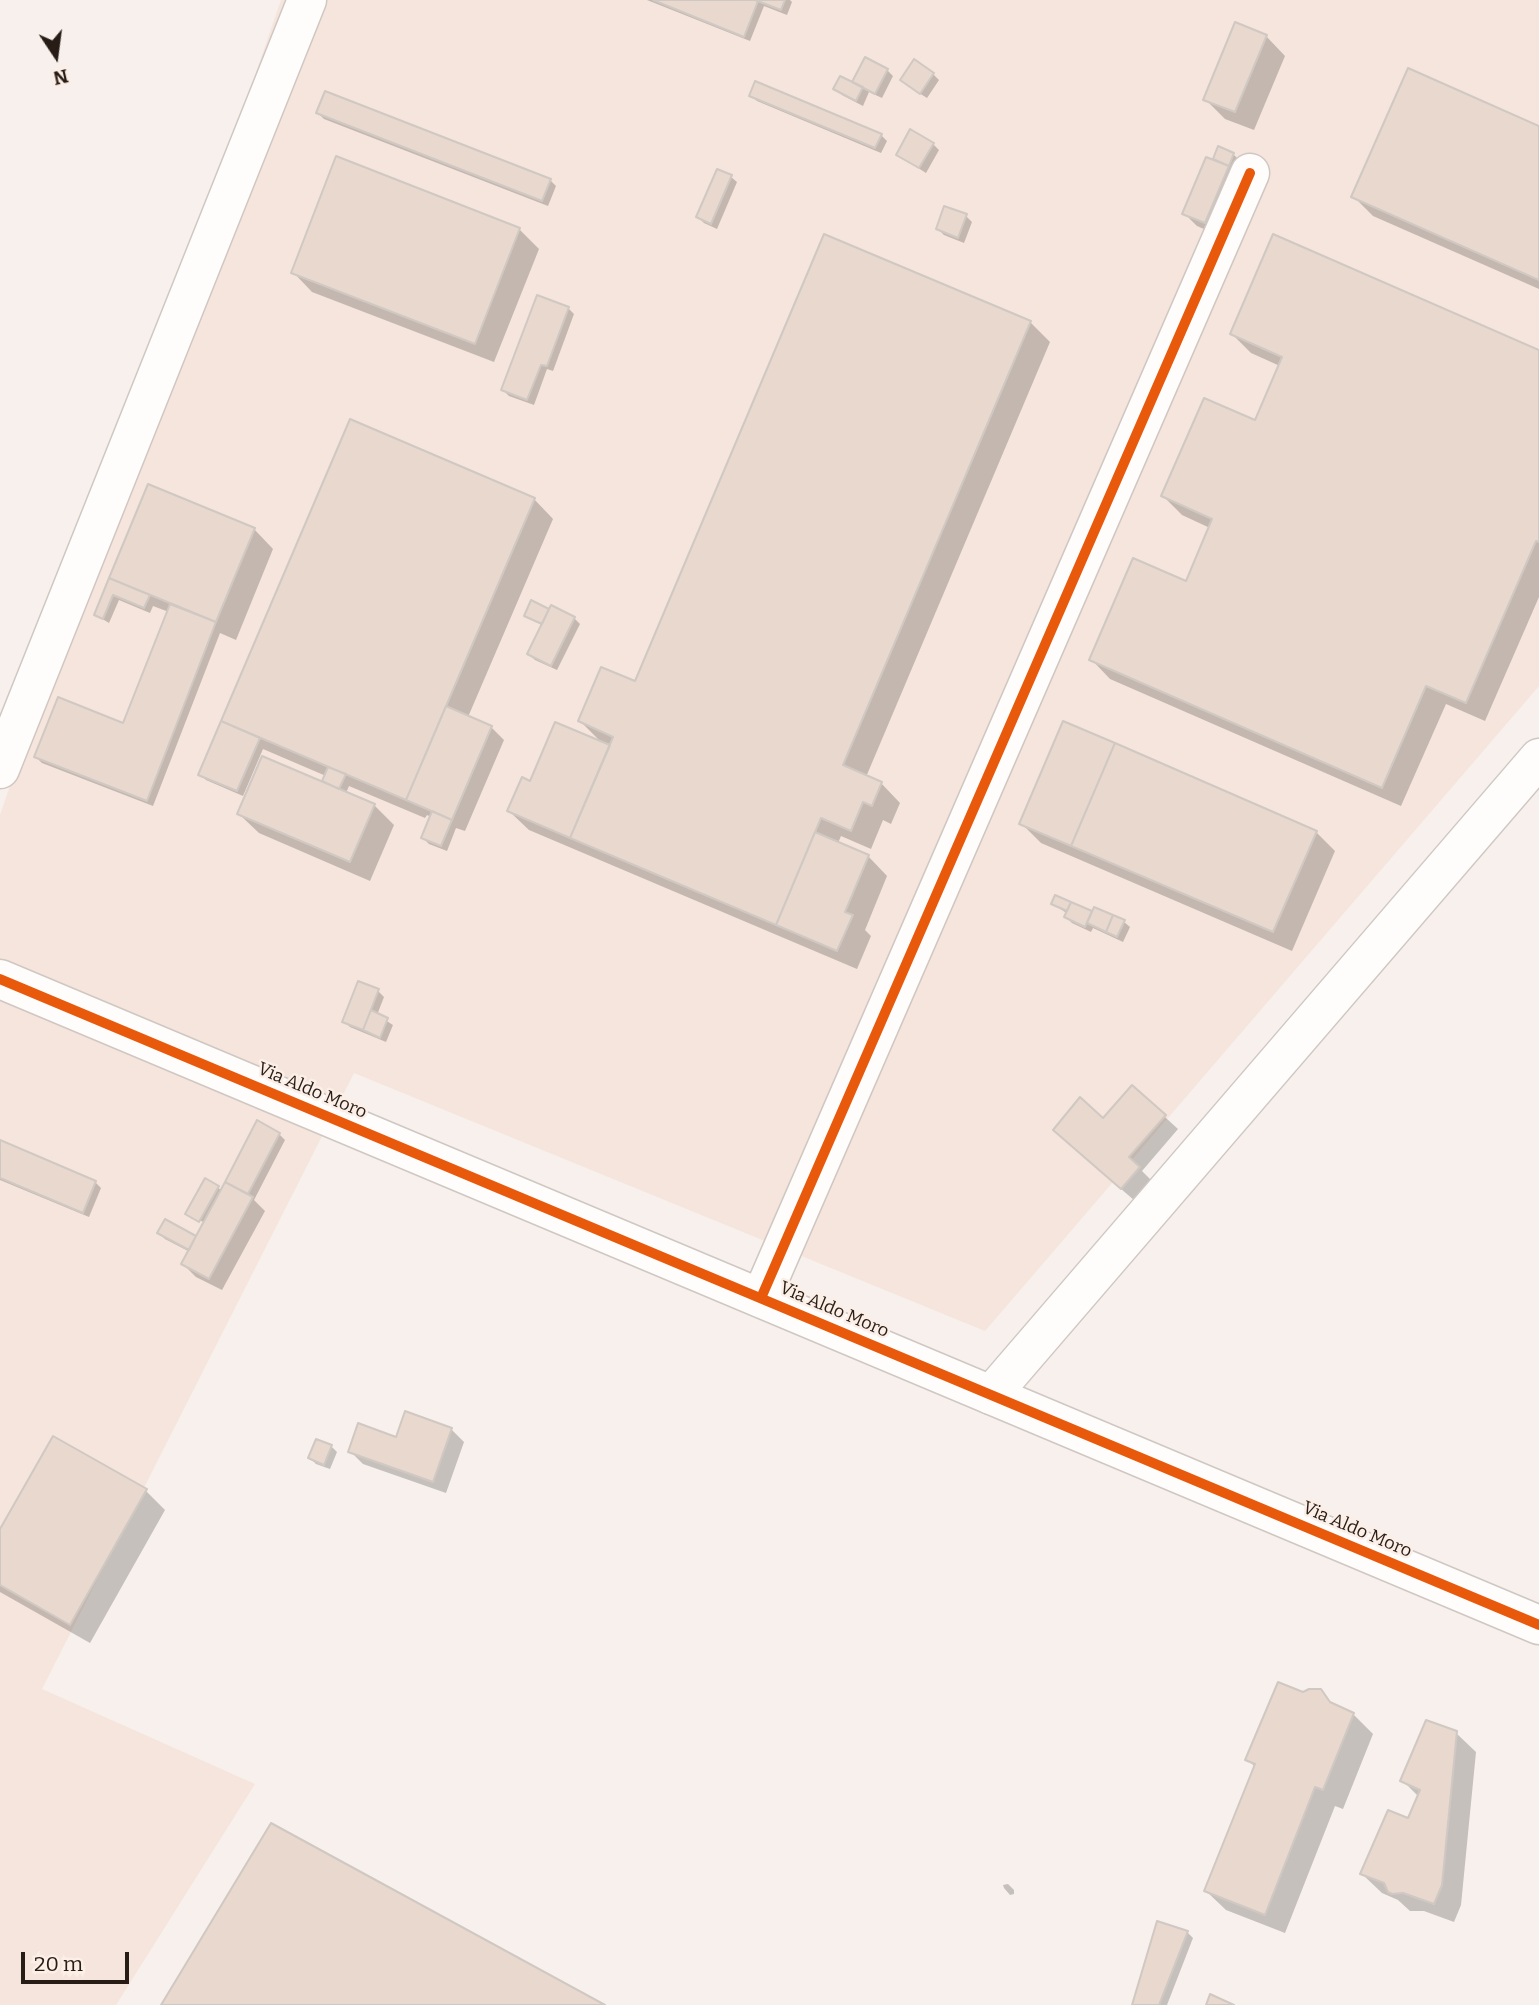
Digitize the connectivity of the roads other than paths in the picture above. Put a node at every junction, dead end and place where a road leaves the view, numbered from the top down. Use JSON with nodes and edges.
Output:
{"nodes":[{"id":1,"x":307,"y":0,"type":"edge"},
{"id":2,"x":1250,"y":173,"type":"dead end"},
{"id":3,"x":1539,"y":758,"type":"edge"},
{"id":4,"x":0,"y":769,"type":"edge"},
{"id":5,"x":0,"y":979,"type":"edge"},
{"id":6,"x":761,"y":1298,"type":"junction"},
{"id":7,"x":991,"y":1395,"type":"junction"},
{"id":8,"x":1539,"y":1625,"type":"edge"}],
"edges":[{"from":1,"to":4,"type":"street"},
{"from":2,"to":6,"type":"street"},
{"from":3,"to":7,"type":"street"},
{"from":5,"to":6,"type":"street","name":"Via Aldo Moro"},
{"from":6,"to":7,"type":"street","name":"Via Aldo Moro"},
{"from":7,"to":8,"type":"street","name":"Via Aldo Moro"}]}
